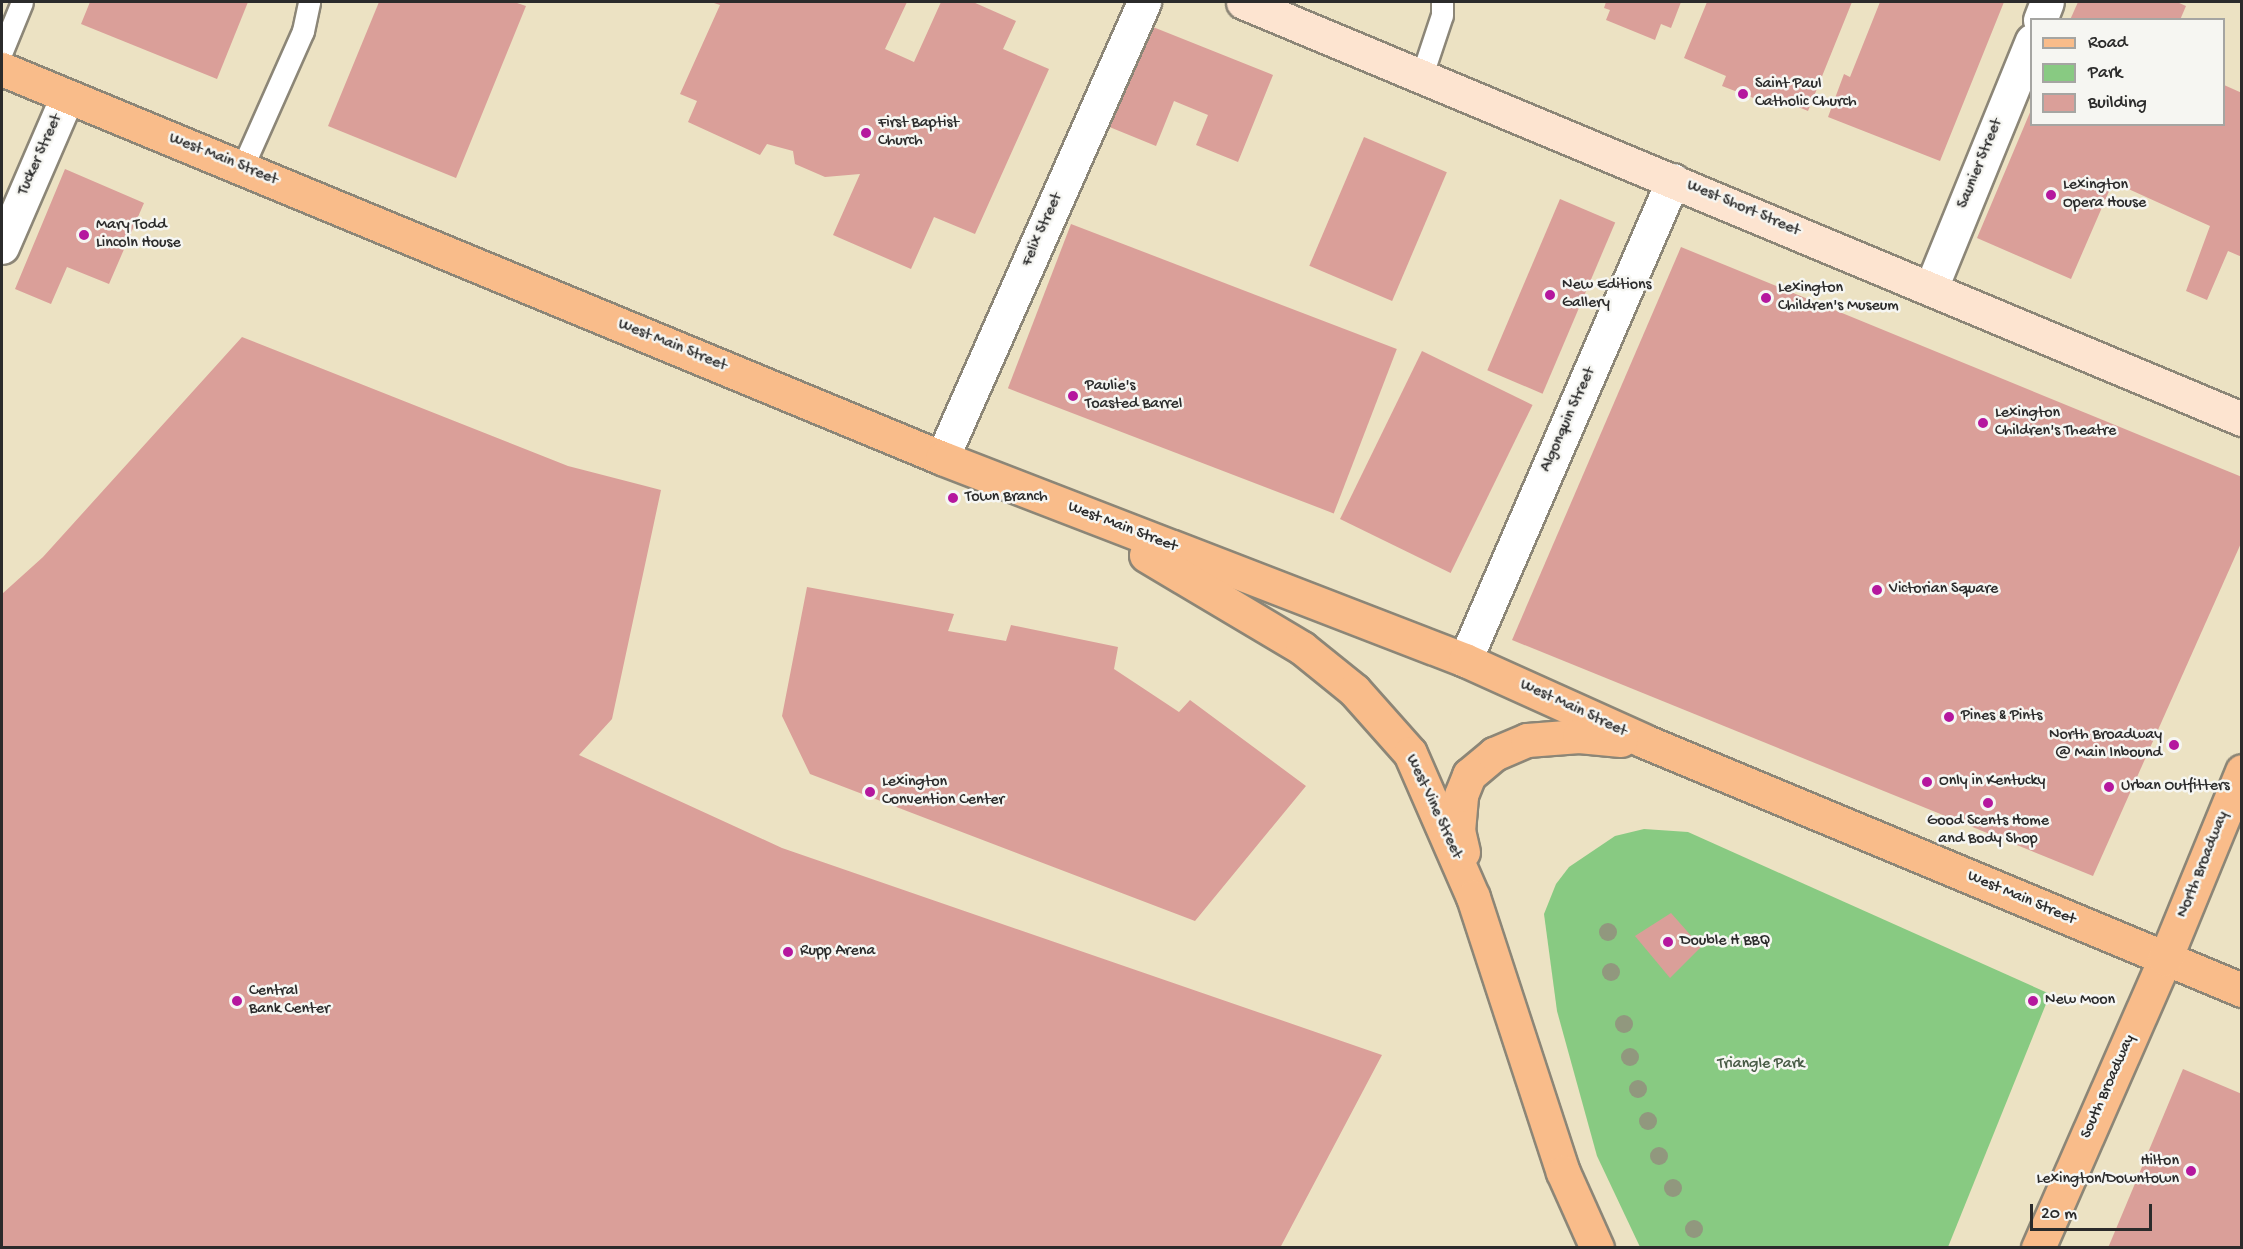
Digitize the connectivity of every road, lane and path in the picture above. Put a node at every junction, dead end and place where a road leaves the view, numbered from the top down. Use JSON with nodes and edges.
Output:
{"nodes":[{"id":1,"x":22,"y":2,"type":"edge"},
{"id":2,"x":309,"y":2,"type":"edge"},
{"id":3,"x":1144,"y":2,"type":"edge"},
{"id":4,"x":1243,"y":2,"type":"edge"},
{"id":5,"x":1442,"y":2,"type":"edge"},
{"id":6,"x":2048,"y":2,"type":"edge"},
{"id":7,"x":2041,"y":18,"type":"edge"},
{"id":8,"x":2030,"y":43,"type":"edge"},
{"id":9,"x":2,"y":51,"type":"edge"},
{"id":10,"x":2,"y":69,"type":"edge"},
{"id":11,"x":1422,"y":75,"type":"junction"},
{"id":12,"x":67,"y":97,"type":"junction"},
{"id":13,"x":242,"y":168,"type":"junction"},
{"id":14,"x":1674,"y":180,"type":"junction"},
{"id":15,"x":2,"y":247,"type":"edge"},
{"id":16,"x":1931,"y":288,"type":"junction"},
{"id":17,"x":2241,"y":419,"type":"edge"},
{"id":18,"x":942,"y":458,"type":"junction"},
{"id":19,"x":1045,"y":498,"type":"junction"},
{"id":20,"x":1465,"y":660,"type":"junction"},
{"id":21,"x":1644,"y":741,"type":"junction"},
{"id":22,"x":2241,"y":771,"type":"edge"},
{"id":23,"x":1473,"y":897,"type":"junction"},
{"id":24,"x":2165,"y":959,"type":"junction"},
{"id":25,"x":2241,"y":990,"type":"edge"},
{"id":26,"x":1597,"y":1248,"type":"edge"},
{"id":27,"x":2038,"y":1248,"type":"edge"}],
"edges":[{"from":1,"to":9,"type":"lane"},
{"from":2,"to":13,"type":"lane"},
{"from":3,"to":18,"type":"street","name":"Felix Street"},
{"from":4,"to":11,"type":"main road","name":"West Short Street"},
{"from":5,"to":11,"type":"lane"},
{"from":6,"to":7,"type":"street"},
{"from":8,"to":16,"type":"street","name":"Saunier Street"},
{"from":10,"to":12,"type":"main road","name":"West Main Street"},
{"from":11,"to":14,"type":"main road","name":"West Short Street"},
{"from":12,"to":13,"type":"main road","name":"West Main Street"},
{"from":12,"to":15,"type":"street","name":"Tucker Street"},
{"from":13,"to":18,"type":"main road","name":"West Main Street"},
{"from":14,"to":16,"type":"main road","name":"West Short Street"},
{"from":14,"to":20,"type":"street","name":"Algonquin Street"},
{"from":16,"to":17,"type":"main road","name":"West Short Street"},
{"from":18,"to":19,"type":"main road","name":"West Main Street"},
{"from":19,"to":20,"type":"main road","name":"West Main Street"},
{"from":19,"to":23,"type":"main road","name":"West Vine Street"},
{"from":20,"to":21,"type":"main road","name":"West Main Street"},
{"from":21,"to":23,"type":"main road"},
{"from":21,"to":24,"type":"main road","name":"West Main Street"},
{"from":22,"to":24,"type":"main road","name":"North Broadway"},
{"from":23,"to":26,"type":"main road","name":"West Vine Street"},
{"from":24,"to":25,"type":"main road","name":"West Main Street"},
{"from":24,"to":27,"type":"main road","name":"South Broadway"}]}
